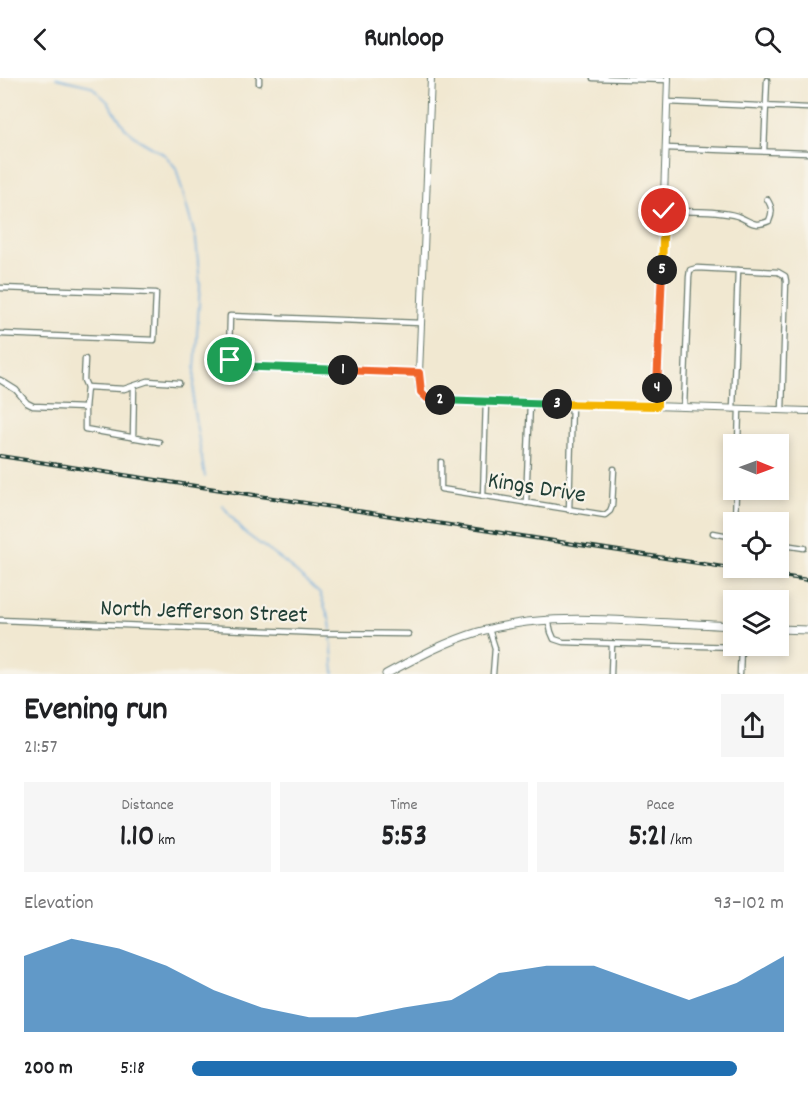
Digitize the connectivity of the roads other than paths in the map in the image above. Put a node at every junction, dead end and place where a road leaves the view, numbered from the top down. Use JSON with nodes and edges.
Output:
{"nodes":[{"id":1,"x":431,"y":78,"type":"edge"},
{"id":2,"x":593,"y":78,"type":"edge"},
{"id":3,"x":668,"y":79,"type":"edge"},
{"id":4,"x":767,"y":80,"type":"dead end"},
{"id":5,"x":668,"y":102,"type":"junction"},
{"id":6,"x":766,"y":106,"type":"junction"},
{"id":7,"x":808,"y":108,"type":"edge"},
{"id":8,"x":666,"y":148,"type":"junction"},
{"id":9,"x":764,"y":152,"type":"junction"},
{"id":10,"x":808,"y":153,"type":"edge"},
{"id":11,"x":768,"y":199,"type":"dead end"},
{"id":12,"x":664,"y":211,"type":"junction"},
{"id":13,"x":738,"y":270,"type":"junction"},
{"id":14,"x":0,"y":288,"type":"edge"},
{"id":15,"x":421,"y":323,"type":"junction"},
{"id":16,"x":0,"y":334,"type":"edge"},
{"id":17,"x":85,"y":359,"type":"dead end"},
{"id":18,"x":419,"y":373,"type":"junction"},
{"id":19,"x":0,"y":380,"type":"edge"},
{"id":20,"x":178,"y":382,"type":"dead end"},
{"id":21,"x":134,"y":386,"type":"junction"},
{"id":22,"x":87,"y":387,"type":"junction"},
{"id":23,"x":486,"y":401,"type":"junction"},
{"id":24,"x":530,"y":403,"type":"junction"},
{"id":25,"x":572,"y":404,"type":"junction"},
{"id":26,"x":657,"y":406,"type":"junction"},
{"id":27,"x":684,"y":407,"type":"junction"},
{"id":28,"x":85,"y":408,"type":"junction"},
{"id":29,"x":736,"y":409,"type":"junction"},
{"id":30,"x":782,"y":410,"type":"junction"},
{"id":31,"x":808,"y":411,"type":"edge"},
{"id":32,"x":737,"y":434,"type":"edge"},
{"id":33,"x":133,"y":438,"type":"junction"},
{"id":34,"x":159,"y":442,"type":"dead end"},
{"id":35,"x":441,"y":462,"type":"dead end"},
{"id":36,"x":614,"y":469,"type":"dead end"},
{"id":37,"x":483,"y":496,"type":"junction"},
{"id":38,"x":526,"y":503,"type":"junction"},
{"id":39,"x":569,"y":510,"type":"junction"},
{"id":40,"x":713,"y":533,"type":"dead end"},
{"id":41,"x":723,"y":534,"type":"edge"},
{"id":42,"x":789,"y":546,"type":"edge"},
{"id":43,"x":804,"y":548,"type":"dead end"},
{"id":44,"x":548,"y":619,"type":"junction"},
{"id":45,"x":0,"y":620,"type":"edge"},
{"id":46,"x":723,"y":625,"type":"edge"},
{"id":47,"x":489,"y":629,"type":"junction"},
{"id":48,"x":789,"y":629,"type":"edge"},
{"id":49,"x":808,"y":630,"type":"edge"},
{"id":50,"x":408,"y":634,"type":"dead end"},
{"id":51,"x":612,"y":644,"type":"junction"},
{"id":52,"x":723,"y":647,"type":"edge"},
{"id":53,"x":741,"y":656,"type":"edge"},
{"id":54,"x":386,"y":674,"type":"edge"},
{"id":55,"x":494,"y":674,"type":"edge"},
{"id":56,"x":611,"y":674,"type":"edge"},
{"id":57,"x":740,"y":674,"type":"edge"}],
"edges":[{"from":1,"to":15,"type":"street"},
{"from":2,"to":3,"type":"street"},
{"from":3,"to":5,"type":"street"},
{"from":4,"to":6,"type":"street"},
{"from":5,"to":6,"type":"street"},
{"from":5,"to":8,"type":"street"},
{"from":6,"to":7,"type":"street"},
{"from":6,"to":9,"type":"street"},
{"from":8,"to":9,"type":"street"},
{"from":8,"to":12,"type":"street"},
{"from":9,"to":10,"type":"street"},
{"from":11,"to":12,"type":"street"},
{"from":12,"to":26,"type":"street"},
{"from":13,"to":27,"type":"street"},
{"from":13,"to":29,"type":"street"},
{"from":13,"to":30,"type":"street"},
{"from":14,"to":16,"type":"street"},
{"from":15,"to":18,"type":"street"},
{"from":15,"to":18,"type":"street"},
{"from":17,"to":22,"type":"street"},
{"from":18,"to":23,"type":"street"},
{"from":19,"to":28,"type":"street"},
{"from":20,"to":21,"type":"street"},
{"from":21,"to":22,"type":"street"},
{"from":21,"to":33,"type":"street"},
{"from":22,"to":28,"type":"street"},
{"from":23,"to":24,"type":"street"},
{"from":23,"to":37,"type":"street"},
{"from":24,"to":25,"type":"street"},
{"from":24,"to":38,"type":"street"},
{"from":25,"to":26,"type":"street"},
{"from":25,"to":39,"type":"street"},
{"from":26,"to":27,"type":"street"},
{"from":27,"to":29,"type":"street"},
{"from":28,"to":33,"type":"street"},
{"from":29,"to":30,"type":"street"},
{"from":29,"to":32,"type":"street"},
{"from":30,"to":31,"type":"street"},
{"from":33,"to":34,"type":"street"},
{"from":35,"to":37,"type":"street","name":"Kings Drive"},
{"from":36,"to":39,"type":"street","name":"Kings Drive"},
{"from":37,"to":38,"type":"street","name":"Kings Drive"},
{"from":38,"to":39,"type":"street","name":"Kings Drive"},
{"from":40,"to":41,"type":"street"},
{"from":42,"to":43,"type":"street"},
{"from":44,"to":46,"type":"main road"},
{"from":44,"to":47,"type":"main road"},
{"from":44,"to":51,"type":"street"},
{"from":45,"to":50,"type":"street","name":"North Jefferson Street"},
{"from":47,"to":54,"type":"main road"},
{"from":47,"to":55,"type":"street"},
{"from":48,"to":49,"type":"main road"},
{"from":51,"to":52,"type":"street"},
{"from":51,"to":56,"type":"street"},
{"from":53,"to":57,"type":"street"}]}
